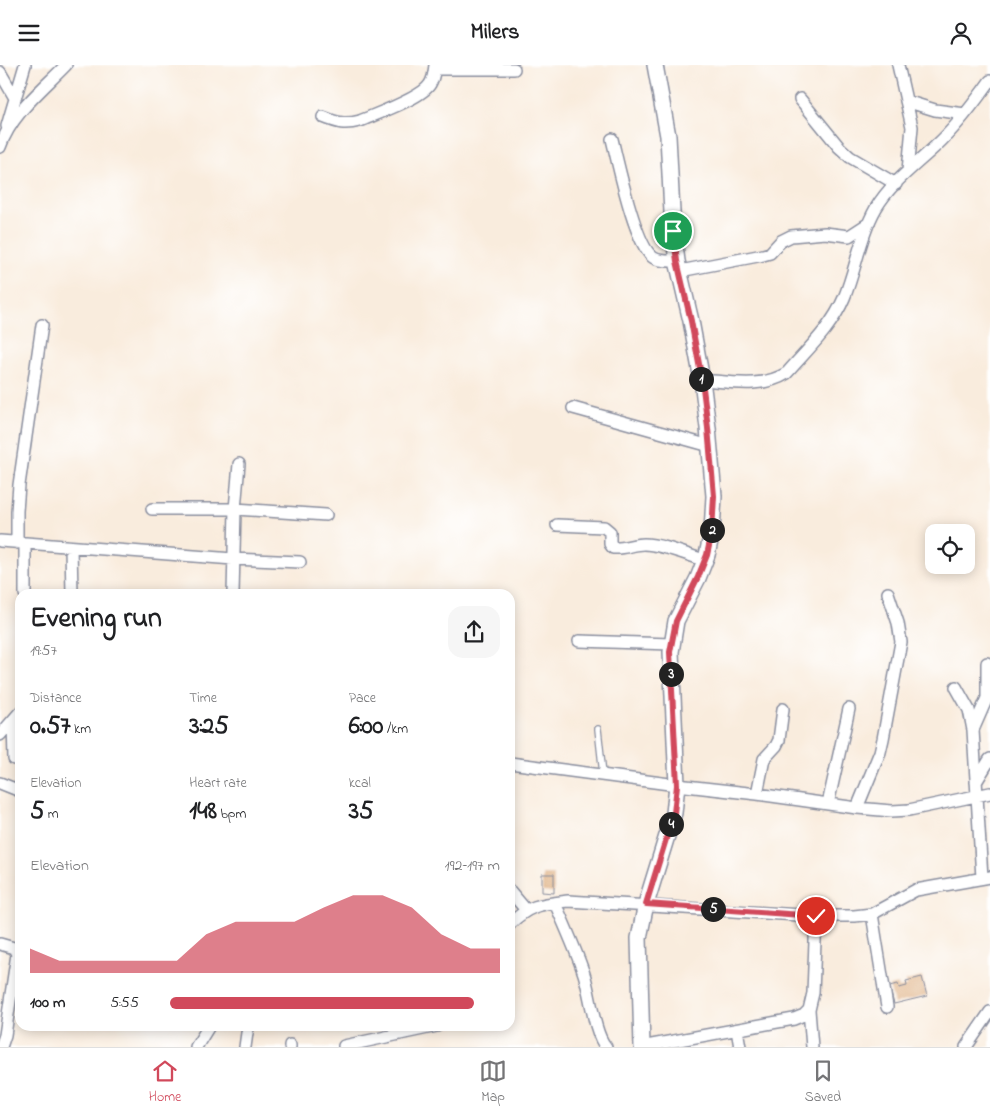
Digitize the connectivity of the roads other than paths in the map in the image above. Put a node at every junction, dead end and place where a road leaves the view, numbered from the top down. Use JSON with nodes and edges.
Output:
{"nodes":[{"id":1,"x":25,"y":65,"type":"edge"},
{"id":2,"x":66,"y":65,"type":"edge"},
{"id":3,"x":655,"y":65,"type":"edge"},
{"id":4,"x":898,"y":65,"type":"edge"},
{"id":5,"x":435,"y":67,"type":"edge"},
{"id":6,"x":514,"y":69,"type":"dead end"},
{"id":7,"x":0,"y":71,"type":"edge"},
{"id":8,"x":990,"y":81,"type":"edge"},
{"id":9,"x":15,"y":98,"type":"junction"},
{"id":10,"x":800,"y":99,"type":"dead end"},
{"id":11,"x":906,"y":101,"type":"junction"},
{"id":12,"x":965,"y":113,"type":"junction"},
{"id":13,"x":323,"y":117,"type":"dead end"},
{"id":14,"x":5,"y":133,"type":"junction"},
{"id":15,"x":612,"y":139,"type":"dead end"},
{"id":16,"x":0,"y":147,"type":"edge"},
{"id":17,"x":908,"y":171,"type":"junction"},
{"id":18,"x":896,"y":184,"type":"junction"},
{"id":19,"x":869,"y":223,"type":"junction"},
{"id":20,"x":678,"y":266,"type":"junction"},
{"id":21,"x":42,"y":325,"type":"dead end"},
{"id":22,"x":702,"y":380,"type":"junction"},
{"id":23,"x":573,"y":408,"type":"dead end"},
{"id":24,"x":710,"y":446,"type":"junction"},
{"id":25,"x":239,"y":464,"type":"dead end"},
{"id":26,"x":152,"y":509,"type":"dead end"},
{"id":27,"x":235,"y":509,"type":"junction"},
{"id":28,"x":326,"y":515,"type":"dead end"},
{"id":29,"x":557,"y":525,"type":"dead end"},
{"id":30,"x":0,"y":541,"type":"edge"},
{"id":31,"x":21,"y":543,"type":"junction"},
{"id":32,"x":71,"y":547,"type":"junction"},
{"id":33,"x":233,"y":559,"type":"junction"},
{"id":34,"x":704,"y":560,"type":"junction"},
{"id":35,"x":300,"y":562,"type":"dead end"},
{"id":36,"x":25,"y":589,"type":"edge"},
{"id":37,"x":72,"y":589,"type":"edge"},
{"id":38,"x":233,"y":589,"type":"edge"},
{"id":39,"x":888,"y":593,"type":"dead end"},
{"id":40,"x":580,"y":641,"type":"dead end"},
{"id":41,"x":672,"y":644,"type":"junction"},
{"id":42,"x":987,"y":663,"type":"dead end"},
{"id":43,"x":956,"y":687,"type":"dead end"},
{"id":44,"x":783,"y":709,"type":"dead end"},
{"id":45,"x":849,"y":709,"type":"dead end"},
{"id":46,"x":15,"y":718,"type":"edge"},
{"id":47,"x":598,"y":729,"type":"dead end"},
{"id":48,"x":973,"y":729,"type":"junction"},
{"id":49,"x":0,"y":735,"type":"edge"},
{"id":50,"x":15,"y":738,"type":"edge"},
{"id":51,"x":14,"y":759,"type":"dead end"},
{"id":52,"x":990,"y":759,"type":"edge"},
{"id":53,"x":515,"y":764,"type":"edge"},
{"id":54,"x":603,"y":774,"type":"junction"},
{"id":55,"x":976,"y":782,"type":"junction"},
{"id":56,"x":0,"y":783,"type":"edge"},
{"id":57,"x":677,"y":785,"type":"junction"},
{"id":58,"x":15,"y":789,"type":"edge"},
{"id":59,"x":990,"y":793,"type":"edge"},
{"id":60,"x":757,"y":794,"type":"junction"},
{"id":61,"x":977,"y":795,"type":"junction"},
{"id":62,"x":828,"y":804,"type":"junction"},
{"id":63,"x":857,"y":808,"type":"junction"},
{"id":64,"x":986,"y":877,"type":"edge"},
{"id":65,"x":515,"y":897,"type":"edge"},
{"id":66,"x":555,"y":903,"type":"junction"},
{"id":67,"x":646,"y":904,"type":"junction"},
{"id":68,"x":526,"y":910,"type":"junction"},
{"id":69,"x":872,"y":914,"type":"junction"},
{"id":70,"x":816,"y":916,"type":"junction"},
{"id":71,"x":515,"y":920,"type":"edge"},
{"id":72,"x":0,"y":944,"type":"edge"},
{"id":73,"x":15,"y":952,"type":"edge"},
{"id":74,"x":15,"y":962,"type":"edge"},
{"id":75,"x":887,"y":1007,"type":"dead end"},
{"id":76,"x":808,"y":1010,"type":"junction"},
{"id":77,"x":990,"y":1012,"type":"edge"},
{"id":78,"x":206,"y":1031,"type":"edge"},
{"id":79,"x":414,"y":1031,"type":"edge"},
{"id":80,"x":737,"y":1031,"type":"junction"},
{"id":81,"x":247,"y":1033,"type":"dead end"},
{"id":82,"x":344,"y":1046,"type":"dead end"},
{"id":83,"x":1,"y":1047,"type":"edge"},
{"id":84,"x":196,"y":1047,"type":"edge"},
{"id":85,"x":244,"y":1047,"type":"edge"},
{"id":86,"x":606,"y":1047,"type":"edge"},
{"id":87,"x":641,"y":1047,"type":"edge"},
{"id":88,"x":740,"y":1047,"type":"edge"},
{"id":89,"x":812,"y":1047,"type":"edge"},
{"id":90,"x":966,"y":1047,"type":"edge"}],
"edges":[{"from":1,"to":9,"type":"street"},
{"from":2,"to":14,"type":"street"},
{"from":3,"to":20,"type":"street"},
{"from":4,"to":11,"type":"street"},
{"from":5,"to":6,"type":"street"},
{"from":5,"to":13,"type":"street"},
{"from":7,"to":9,"type":"street"},
{"from":8,"to":12,"type":"street"},
{"from":9,"to":14,"type":"street"},
{"from":10,"to":18,"type":"street"},
{"from":11,"to":12,"type":"street"},
{"from":11,"to":17,"type":"street"},
{"from":12,"to":17,"type":"street"},
{"from":14,"to":16,"type":"street"},
{"from":15,"to":20,"type":"street"},
{"from":17,"to":18,"type":"street"},
{"from":18,"to":19,"type":"street"},
{"from":19,"to":20,"type":"street"},
{"from":19,"to":22,"type":"street"},
{"from":20,"to":22,"type":"street"},
{"from":21,"to":31,"type":"street"},
{"from":22,"to":24,"type":"street"},
{"from":23,"to":24,"type":"street"},
{"from":24,"to":34,"type":"street"},
{"from":25,"to":27,"type":"street"},
{"from":26,"to":27,"type":"street"},
{"from":27,"to":28,"type":"street"},
{"from":27,"to":33,"type":"street"},
{"from":29,"to":34,"type":"street"},
{"from":30,"to":31,"type":"street"},
{"from":31,"to":32,"type":"street"},
{"from":31,"to":36,"type":"street"},
{"from":32,"to":33,"type":"street"},
{"from":32,"to":37,"type":"street"},
{"from":33,"to":35,"type":"street"},
{"from":33,"to":38,"type":"street"},
{"from":34,"to":41,"type":"street"},
{"from":39,"to":63,"type":"street"},
{"from":40,"to":41,"type":"street"},
{"from":41,"to":57,"type":"street"},
{"from":42,"to":48,"type":"street"},
{"from":43,"to":48,"type":"street"},
{"from":44,"to":60,"type":"street"},
{"from":45,"to":62,"type":"street"},
{"from":46,"to":49,"type":"street"},
{"from":47,"to":54,"type":"lane"},
{"from":48,"to":55,"type":"street"},
{"from":50,"to":51,"type":"street"},
{"from":52,"to":55,"type":"street"},
{"from":53,"to":54,"type":"street"},
{"from":54,"to":57,"type":"street"},
{"from":55,"to":61,"type":"street"},
{"from":56,"to":58,"type":"street"},
{"from":57,"to":60,"type":"street"},
{"from":57,"to":67,"type":"street"},
{"from":59,"to":61,"type":"street"},
{"from":60,"to":62,"type":"street"},
{"from":61,"to":63,"type":"street"},
{"from":61,"to":64,"type":"street"},
{"from":62,"to":63,"type":"street"},
{"from":64,"to":69,"type":"street"},
{"from":65,"to":68,"type":"street"},
{"from":66,"to":67,"type":"street"},
{"from":66,"to":68,"type":"street"},
{"from":66,"to":86,"type":"street"},
{"from":67,"to":70,"type":"street"},
{"from":67,"to":87,"type":"street"},
{"from":68,"to":71,"type":"street"},
{"from":69,"to":70,"type":"street"},
{"from":69,"to":75,"type":"street"},
{"from":70,"to":76,"type":"street"},
{"from":72,"to":73,"type":"street"},
{"from":74,"to":83,"type":"street"},
{"from":76,"to":80,"type":"street"},
{"from":76,"to":89,"type":"street"},
{"from":77,"to":90,"type":"street"},
{"from":78,"to":84,"type":"street"},
{"from":79,"to":82,"type":"street"},
{"from":80,"to":87,"type":"street"},
{"from":80,"to":88,"type":"street"},
{"from":81,"to":85,"type":"street"}]}
